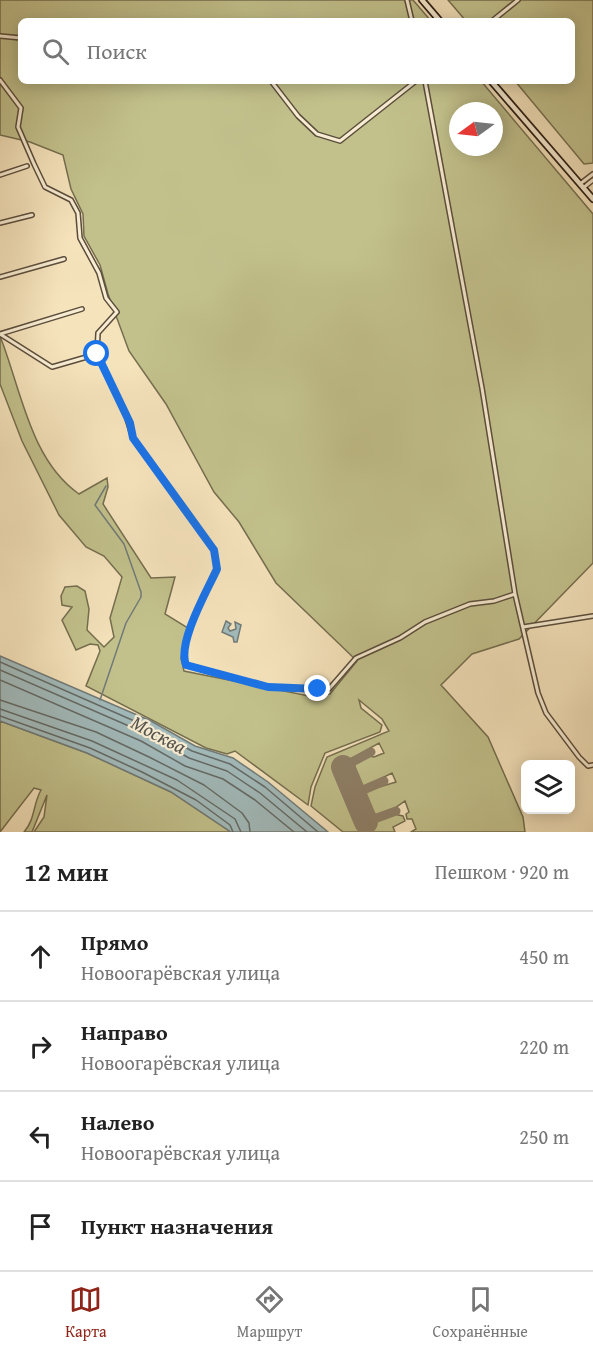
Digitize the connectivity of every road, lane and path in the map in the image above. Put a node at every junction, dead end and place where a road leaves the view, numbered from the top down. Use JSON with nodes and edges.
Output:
{"nodes":[{"id":1,"x":407,"y":0,"type":"edge"},
{"id":2,"x":422,"y":0,"type":"edge"},
{"id":3,"x":518,"y":0,"type":"edge"},
{"id":4,"x":411,"y":18,"type":"edge"},
{"id":5,"x":437,"y":18,"type":"edge"},
{"id":6,"x":496,"y":18,"type":"edge"},
{"id":7,"x":0,"y":36,"type":"edge"},
{"id":8,"x":18,"y":38,"type":"edge"},
{"id":9,"x":0,"y":80,"type":"edge"},
{"id":10,"x":273,"y":84,"type":"edge"},
{"id":11,"x":412,"y":84,"type":"edge"},
{"id":12,"x":426,"y":84,"type":"edge"},
{"id":13,"x":494,"y":84,"type":"edge"},
{"id":14,"x":27,"y":166,"type":"dead end"},
{"id":15,"x":593,"y":174,"type":"edge"},
{"id":16,"x":0,"y":175,"type":"edge"},
{"id":17,"x":593,"y":180,"type":"edge"},
{"id":18,"x":581,"y":187,"type":"junction"},
{"id":19,"x":593,"y":199,"type":"edge"},
{"id":20,"x":32,"y":215,"type":"dead end"},
{"id":21,"x":0,"y":223,"type":"edge"},
{"id":22,"x":64,"y":259,"type":"dead end"},
{"id":23,"x":0,"y":277,"type":"edge"},
{"id":24,"x":82,"y":309,"type":"dead end"},
{"id":25,"x":0,"y":334,"type":"edge"},
{"id":26,"x":97,"y":354,"type":"junction"},
{"id":27,"x":515,"y":594,"type":"junction"},
{"id":28,"x":593,"y":616,"type":"edge"},
{"id":29,"x":523,"y":627,"type":"junction"},
{"id":30,"x":593,"y":765,"type":"edge"}],
"edges":[{"from":1,"to":4,"type":"street"},
{"from":2,"to":5,"type":"main road"},
{"from":3,"to":6,"type":"street"},
{"from":7,"to":8,"type":"street"},
{"from":9,"to":26,"type":"street"},
{"from":10,"to":11,"type":"street"},
{"from":12,"to":27,"type":"street"},
{"from":13,"to":18,"type":"main road"},
{"from":14,"to":16,"type":"street"},
{"from":15,"to":18,"type":"street"},
{"from":17,"to":18,"type":"street"},
{"from":18,"to":19,"type":"main road"},
{"from":20,"to":21,"type":"street"},
{"from":22,"to":23,"type":"street"},
{"from":24,"to":25,"type":"street"},
{"from":25,"to":26,"type":"street"},
{"from":26,"to":27,"type":"street"},
{"from":27,"to":29,"type":"street"},
{"from":28,"to":29,"type":"street"},
{"from":29,"to":30,"type":"street"}]}
